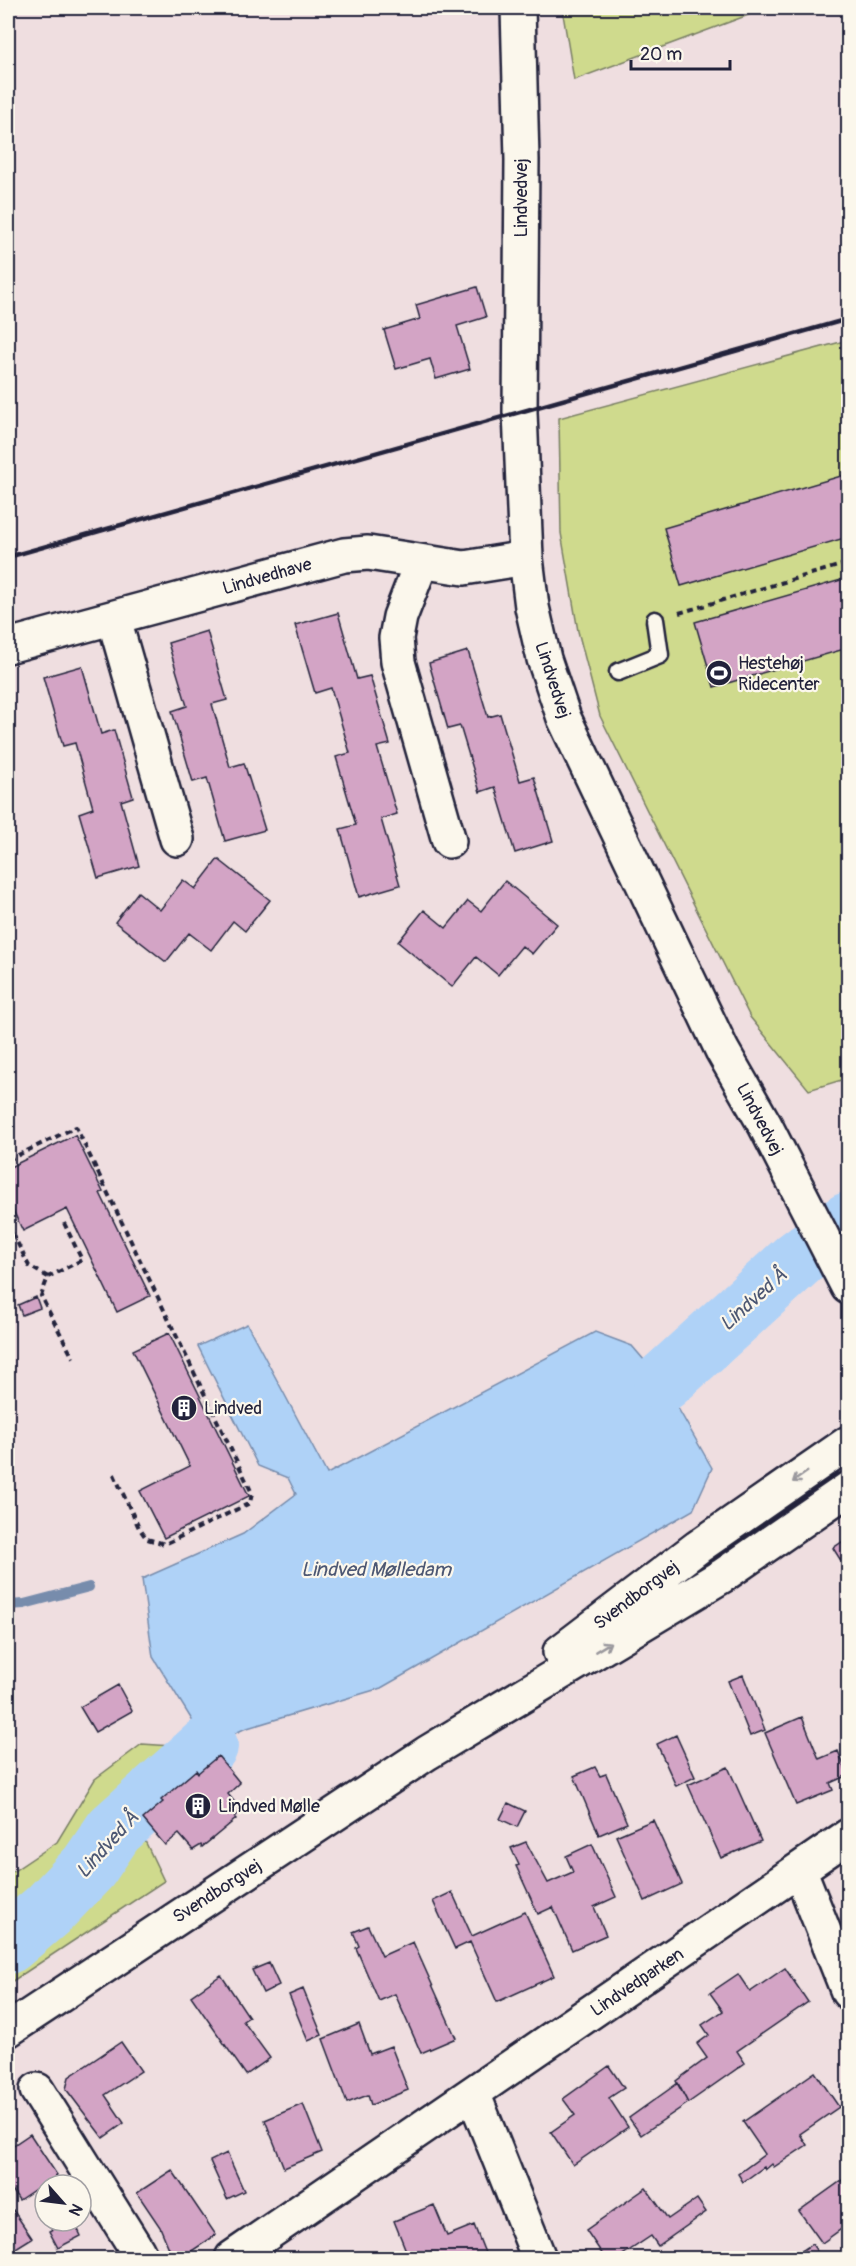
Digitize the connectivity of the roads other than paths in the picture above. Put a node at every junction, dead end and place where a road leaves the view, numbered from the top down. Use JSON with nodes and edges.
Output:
{"nodes":[{"id":1,"x":518,"y":8,"type":"edge"},
{"id":2,"x":526,"y":558,"type":"junction"},
{"id":3,"x":421,"y":562,"type":"junction"},
{"id":4,"x":114,"y":619,"type":"junction"},
{"id":5,"x":656,"y":620,"type":"road end"},
{"id":6,"x":8,"y":646,"type":"edge"},
{"id":7,"x":618,"y":672,"type":"dead end"},
{"id":8,"x":177,"y":839,"type":"dead end"},
{"id":9,"x":449,"y":841,"type":"dead end"},
{"id":10,"x":846,"y":1283,"type":"edge"},
{"id":11,"x":849,"y":1443,"type":"edge"},
{"id":12,"x":849,"y":1489,"type":"edge"},
{"id":13,"x":427,"y":1753,"type":"junction"},
{"id":14,"x":849,"y":1836,"type":"edge"},
{"id":15,"x":800,"y":1871,"type":"junction"},
{"id":16,"x":849,"y":1992,"type":"edge"},
{"id":17,"x":8,"y":2030,"type":"edge"},
{"id":18,"x":37,"y":2090,"type":"dead end"},
{"id":19,"x":473,"y":2093,"type":"junction"},
{"id":20,"x":141,"y":2259,"type":"edge"},
{"id":21,"x":232,"y":2259,"type":"edge"},
{"id":22,"x":539,"y":2259,"type":"edge"}],
"edges":[{"from":1,"to":2,"type":"street","name":"Lindvedvej"},
{"from":2,"to":3,"type":"street","name":"Lindvedhave"},
{"from":2,"to":10,"type":"street","name":"Lindvedvej"},
{"from":3,"to":4,"type":"street","name":"Lindvedhave"},
{"from":3,"to":9,"type":"street"},
{"from":4,"to":6,"type":"street","name":"Lindvedhave"},
{"from":4,"to":8,"type":"street"},
{"from":5,"to":7,"type":"lane"},
{"from":11,"to":13,"type":"street","name":"Svendborgvej","one_way":true},
{"from":13,"to":12,"type":"street","name":"Svendborgvej","one_way":true},
{"from":13,"to":17,"type":"street","name":"Svendborgvej"},
{"from":14,"to":15,"type":"street","name":"Lindvedparken"},
{"from":15,"to":16,"type":"street"},
{"from":15,"to":19,"type":"street","name":"Lindvedparken"},
{"from":18,"to":20,"type":"street"},
{"from":19,"to":21,"type":"street","name":"Lindvedparken"},
{"from":19,"to":22,"type":"street"}]}
